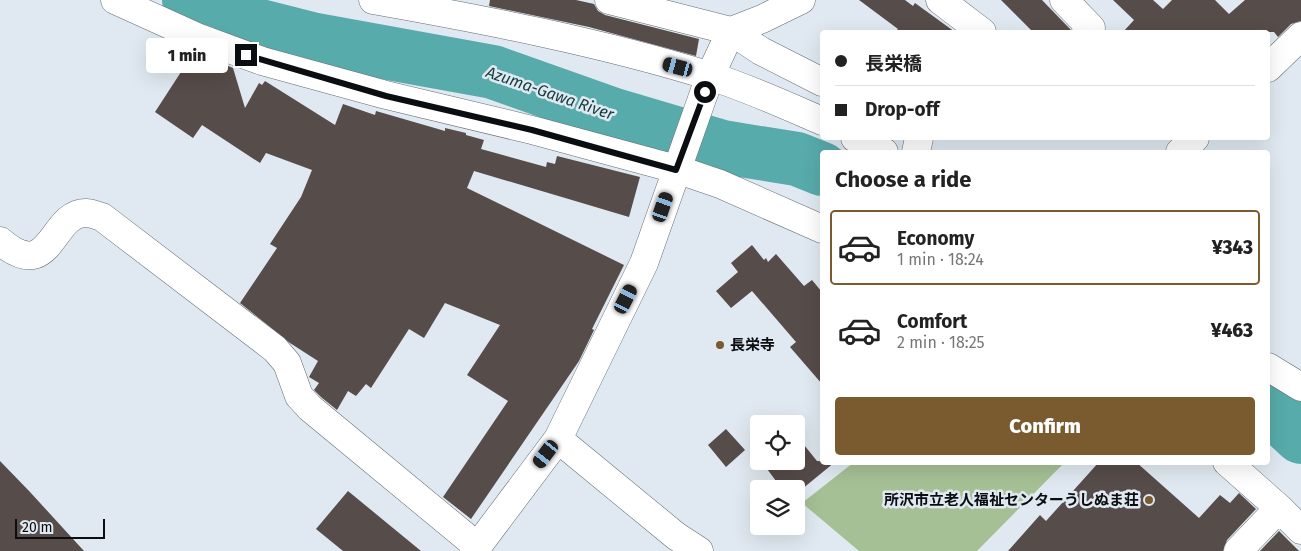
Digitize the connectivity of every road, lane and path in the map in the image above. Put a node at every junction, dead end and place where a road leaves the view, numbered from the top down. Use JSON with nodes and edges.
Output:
{"nodes":[{"id":1,"x":114,"y":0,"type":"edge"},
{"id":2,"x":373,"y":0,"type":"edge"},
{"id":3,"x":610,"y":0,"type":"edge"},
{"id":4,"x":801,"y":0,"type":"edge"},
{"id":5,"x":940,"y":0,"type":"edge"},
{"id":6,"x":1064,"y":0,"type":"edge"},
{"id":7,"x":979,"y":30,"type":"edge"},
{"id":8,"x":1088,"y":30,"type":"edge"},
{"id":9,"x":731,"y":31,"type":"junction"},
{"id":10,"x":1301,"y":36,"type":"edge"},
{"id":11,"x":1270,"y":66,"type":"edge"},
{"id":12,"x":820,"y":81,"type":"edge"},
{"id":13,"x":708,"y":84,"type":"junction"},
{"id":14,"x":820,"y":120,"type":"edge"},
{"id":15,"x":859,"y":140,"type":"edge"},
{"id":16,"x":1193,"y":140,"type":"edge"},
{"id":17,"x":880,"y":150,"type":"edge"},
{"id":18,"x":1182,"y":150,"type":"edge"},
{"id":19,"x":680,"y":160,"type":"junction"},
{"id":20,"x":820,"y":228,"type":"edge"},
{"id":21,"x":0,"y":242,"type":"edge"},
{"id":22,"x":1270,"y":368,"type":"edge"},
{"id":23,"x":1301,"y":387,"type":"edge"},
{"id":24,"x":558,"y":439,"type":"junction"},
{"id":25,"x":1230,"y":465,"type":"edge"},
{"id":26,"x":1279,"y":508,"type":"junction"},
{"id":27,"x":1301,"y":530,"type":"edge"},
{"id":28,"x":476,"y":549,"type":"edge"},
{"id":29,"x":699,"y":551,"type":"edge"},
{"id":30,"x":1238,"y":551,"type":"edge"}],
"edges":[{"from":1,"to":19,"type":"street"},
{"from":2,"to":13,"type":"street"},
{"from":3,"to":9,"type":"street"},
{"from":4,"to":9,"type":"street"},
{"from":5,"to":7,"type":"street"},
{"from":6,"to":8,"type":"street"},
{"from":9,"to":12,"type":"street"},
{"from":9,"to":13,"type":"street"},
{"from":10,"to":11,"type":"street"},
{"from":13,"to":14,"type":"street"},
{"from":13,"to":19,"type":"street"},
{"from":15,"to":17,"type":"street"},
{"from":16,"to":18,"type":"street"},
{"from":19,"to":20,"type":"street"},
{"from":19,"to":24,"type":"street"},
{"from":21,"to":28,"type":"street"},
{"from":22,"to":23,"type":"street"},
{"from":24,"to":28,"type":"street"},
{"from":24,"to":29,"type":"street"},
{"from":25,"to":26,"type":"street"},
{"from":26,"to":27,"type":"street"},
{"from":26,"to":30,"type":"street"}]}
